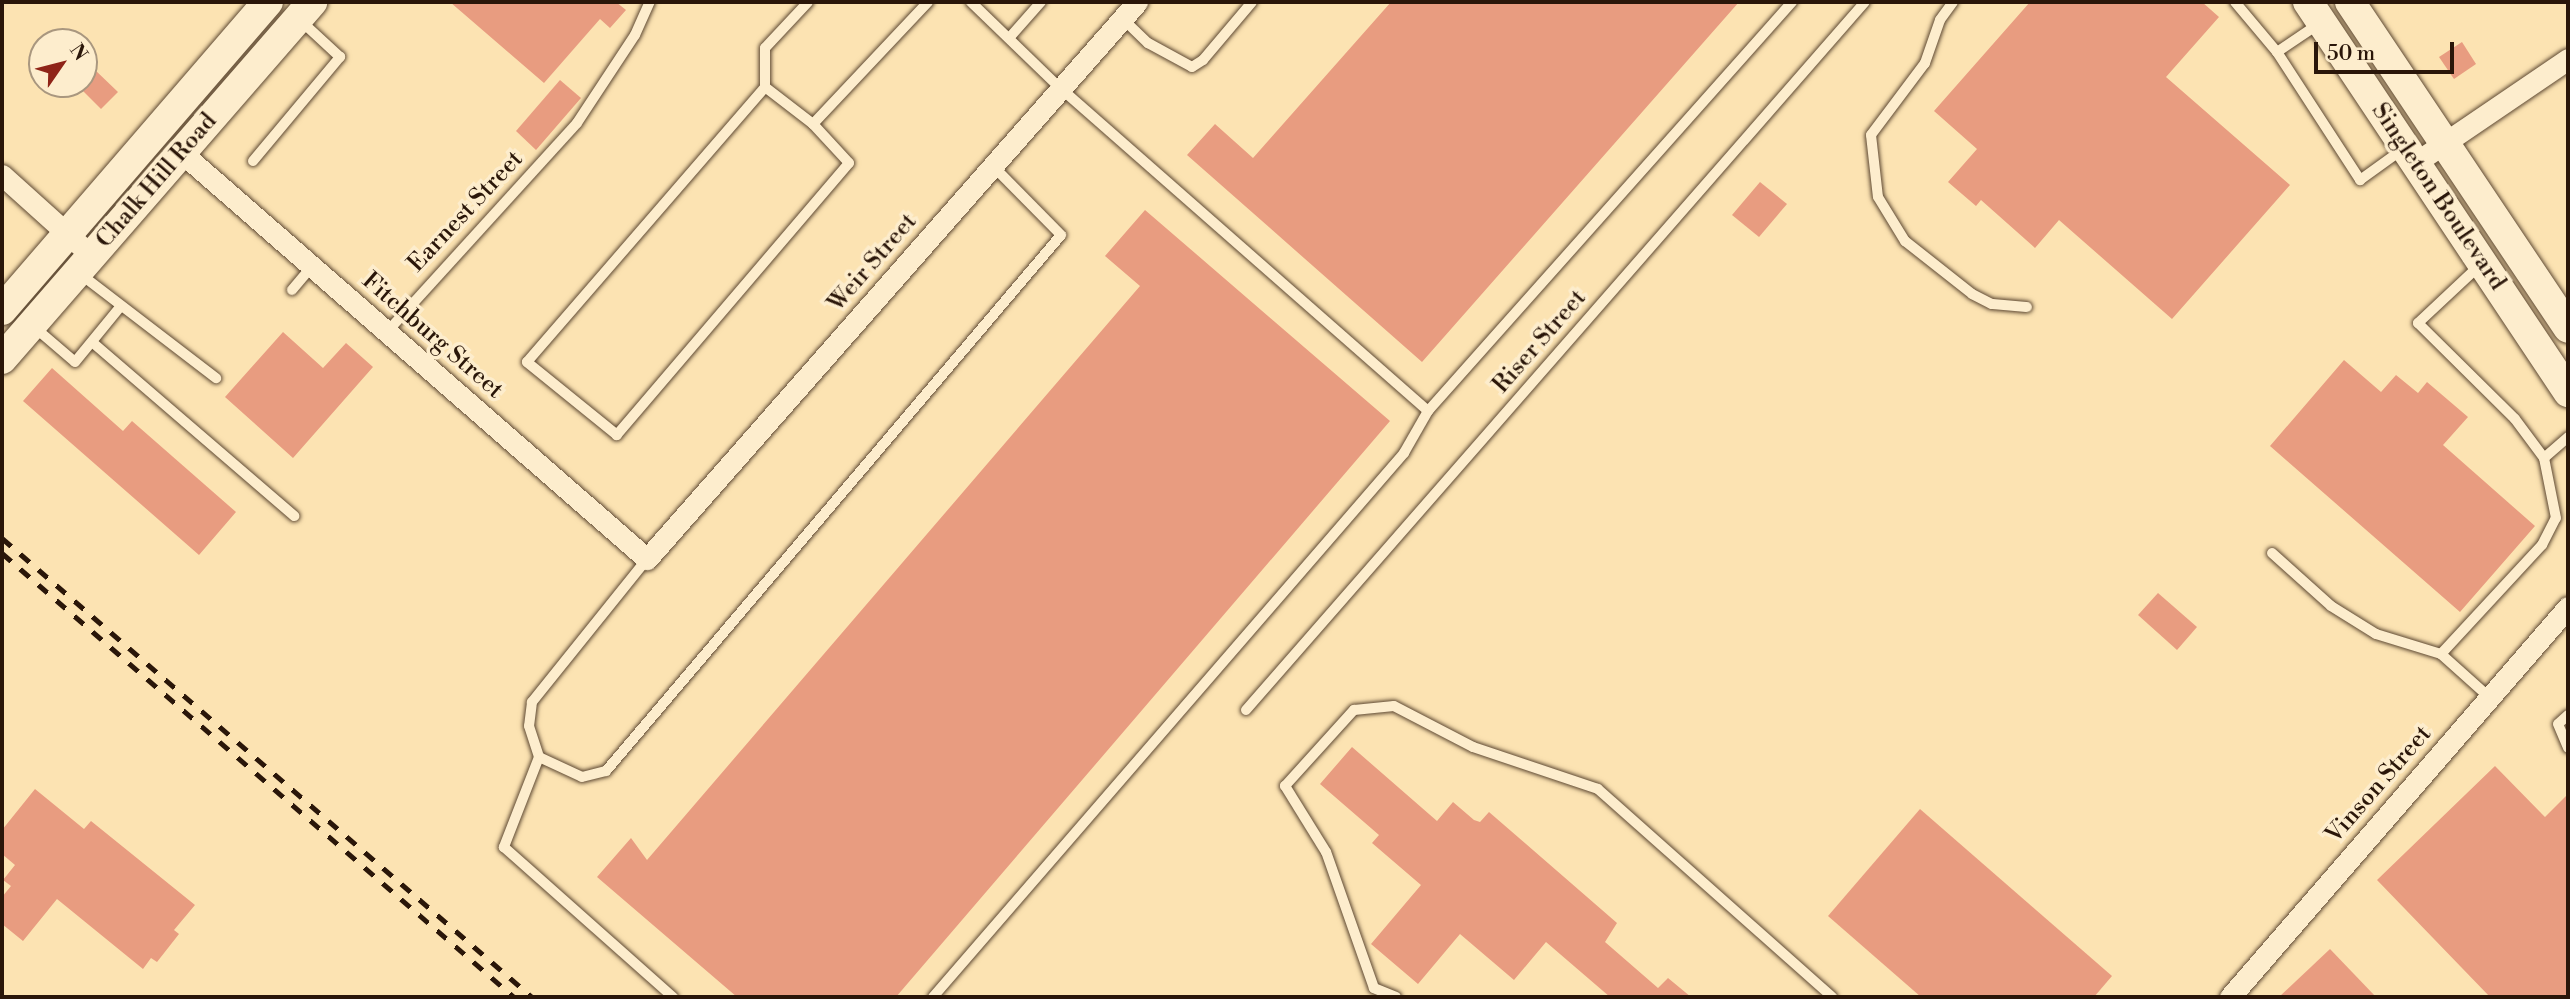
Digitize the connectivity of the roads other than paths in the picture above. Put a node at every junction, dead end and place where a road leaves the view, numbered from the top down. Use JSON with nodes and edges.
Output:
{"nodes":[{"id":1,"x":268,"y":2,"type":"edge"},
{"id":2,"x":650,"y":2,"type":"edge"},
{"id":3,"x":808,"y":2,"type":"edge"},
{"id":4,"x":928,"y":2,"type":"edge"},
{"id":5,"x":971,"y":2,"type":"edge"},
{"id":6,"x":1041,"y":2,"type":"edge"},
{"id":7,"x":1137,"y":2,"type":"edge"},
{"id":8,"x":1252,"y":2,"type":"edge"},
{"id":9,"x":1792,"y":2,"type":"edge"},
{"id":10,"x":1865,"y":2,"type":"edge"},
{"id":11,"x":1953,"y":2,"type":"edge"},
{"id":12,"x":2235,"y":2,"type":"edge"},
{"id":13,"x":2350,"y":2,"type":"edge"},
{"id":14,"x":305,"y":10,"type":"edge"},
{"id":15,"x":2315,"y":12,"type":"edge"},
{"id":16,"x":1123,"y":19,"type":"junction"},
{"id":17,"x":1010,"y":37,"type":"junction"},
{"id":18,"x":2277,"y":52,"type":"junction"},
{"id":19,"x":2568,"y":59,"type":"edge"},
{"id":20,"x":765,"y":87,"type":"junction"},
{"id":21,"x":1061,"y":89,"type":"junction"},
{"id":22,"x":813,"y":124,"type":"junction"},
{"id":23,"x":2444,"y":144,"type":"junction"},
{"id":24,"x":182,"y":153,"type":"junction"},
{"id":25,"x":2410,"y":155,"type":"junction"},
{"id":26,"x":253,"y":161,"type":"dead end"},
{"id":27,"x":993,"y":166,"type":"junction"},
{"id":28,"x":2,"y":175,"type":"edge"},
{"id":29,"x":68,"y":234,"type":"junction"},
{"id":30,"x":2482,"y":263,"type":"junction"},
{"id":31,"x":85,"y":264,"type":"junction"},
{"id":32,"x":312,"y":266,"type":"junction"},
{"id":33,"x":292,"y":290,"type":"dead end"},
{"id":34,"x":120,"y":307,"type":"junction"},
{"id":35,"x":2027,"y":307,"type":"dead end"},
{"id":36,"x":2,"y":310,"type":"edge"},
{"id":37,"x":31,"y":324,"type":"junction"},
{"id":38,"x":2568,"y":328,"type":"edge"},
{"id":39,"x":387,"y":332,"type":"junction"},
{"id":40,"x":92,"y":342,"type":"junction"},
{"id":41,"x":2,"y":359,"type":"edge"},
{"id":42,"x":216,"y":378,"type":"dead end"},
{"id":43,"x":2568,"y":392,"type":"edge"},
{"id":44,"x":1428,"y":411,"type":"junction"},
{"id":45,"x":2568,"y":436,"type":"edge"},
{"id":46,"x":2544,"y":458,"type":"junction"},
{"id":47,"x":294,"y":516,"type":"dead end"},
{"id":48,"x":2272,"y":553,"type":"dead end"},
{"id":49,"x":647,"y":559,"type":"junction"},
{"id":50,"x":2568,"y":607,"type":"edge"},
{"id":51,"x":2441,"y":654,"type":"junction"},
{"id":52,"x":2490,"y":698,"type":"junction"},
{"id":53,"x":1246,"y":710,"type":"dead end"},
{"id":54,"x":2568,"y":715,"type":"edge"},
{"id":55,"x":2568,"y":748,"type":"edge"},
{"id":56,"x":539,"y":757,"type":"junction"},
{"id":57,"x":673,"y":997,"type":"edge"},
{"id":58,"x":933,"y":997,"type":"edge"},
{"id":59,"x":1396,"y":997,"type":"edge"},
{"id":60,"x":1832,"y":997,"type":"edge"},
{"id":61,"x":2230,"y":997,"type":"edge"}],
"edges":[{"from":1,"to":29,"type":"street","name":"Chalk Hill Road"},
{"from":2,"to":39,"type":"lane","name":"Earnest Street"},
{"from":3,"to":20,"type":"lane"},
{"from":4,"to":22,"type":"lane"},
{"from":5,"to":17,"type":"lane"},
{"from":6,"to":17,"type":"lane"},
{"from":7,"to":16,"type":"street","name":"Weir Street"},
{"from":8,"to":16,"type":"lane"},
{"from":9,"to":44,"type":"lane"},
{"from":10,"to":53,"type":"lane","name":"Riser Street"},
{"from":11,"to":35,"type":"lane"},
{"from":12,"to":18,"type":"lane"},
{"from":13,"to":23,"type":"street","name":"Singleton Boulevard"},
{"from":14,"to":24,"type":"street","name":"Chalk Hill Road"},
{"from":14,"to":26,"type":"lane"},
{"from":15,"to":18,"type":"lane"},
{"from":15,"to":25,"type":"street","name":"Singleton Boulevard"},
{"from":16,"to":21,"type":"street","name":"Weir Street"},
{"from":17,"to":21,"type":"lane"},
{"from":18,"to":25,"type":"lane"},
{"from":19,"to":23,"type":"street"},
{"from":20,"to":22,"type":"lane"},
{"from":20,"to":22,"type":"lane"},
{"from":21,"to":27,"type":"street","name":"Weir Street"},
{"from":21,"to":44,"type":"lane"},
{"from":23,"to":25,"type":"street"},
{"from":23,"to":38,"type":"street","name":"Singleton Boulevard"},
{"from":24,"to":31,"type":"street","name":"Chalk Hill Road"},
{"from":24,"to":32,"type":"street","name":"Fitchburg Street"},
{"from":25,"to":30,"type":"street","name":"Singleton Boulevard"},
{"from":27,"to":49,"type":"street","name":"Weir Street"},
{"from":27,"to":56,"type":"lane"},
{"from":28,"to":29,"type":"street"},
{"from":29,"to":31,"type":"street"},
{"from":29,"to":36,"type":"street","name":"Chalk Hill Road"},
{"from":30,"to":43,"type":"street","name":"Singleton Boulevard"},
{"from":30,"to":46,"type":"lane"},
{"from":31,"to":34,"type":"lane"},
{"from":31,"to":37,"type":"street","name":"Chalk Hill Road"},
{"from":32,"to":33,"type":"lane"},
{"from":32,"to":39,"type":"street","name":"Fitchburg Street"},
{"from":34,"to":40,"type":"lane"},
{"from":34,"to":42,"type":"lane"},
{"from":37,"to":40,"type":"lane"},
{"from":37,"to":41,"type":"street","name":"Chalk Hill Road"},
{"from":39,"to":49,"type":"street","name":"Fitchburg Street"},
{"from":40,"to":47,"type":"lane"},
{"from":44,"to":58,"type":"lane"},
{"from":45,"to":46,"type":"lane"},
{"from":46,"to":51,"type":"lane"},
{"from":48,"to":51,"type":"lane"},
{"from":49,"to":56,"type":"lane"},
{"from":50,"to":52,"type":"street","name":"Vinson Street"},
{"from":51,"to":52,"type":"lane"},
{"from":52,"to":61,"type":"street","name":"Vinson Street"},
{"from":54,"to":55,"type":"lane"},
{"from":56,"to":57,"type":"lane"},
{"from":59,"to":60,"type":"lane"}]}
